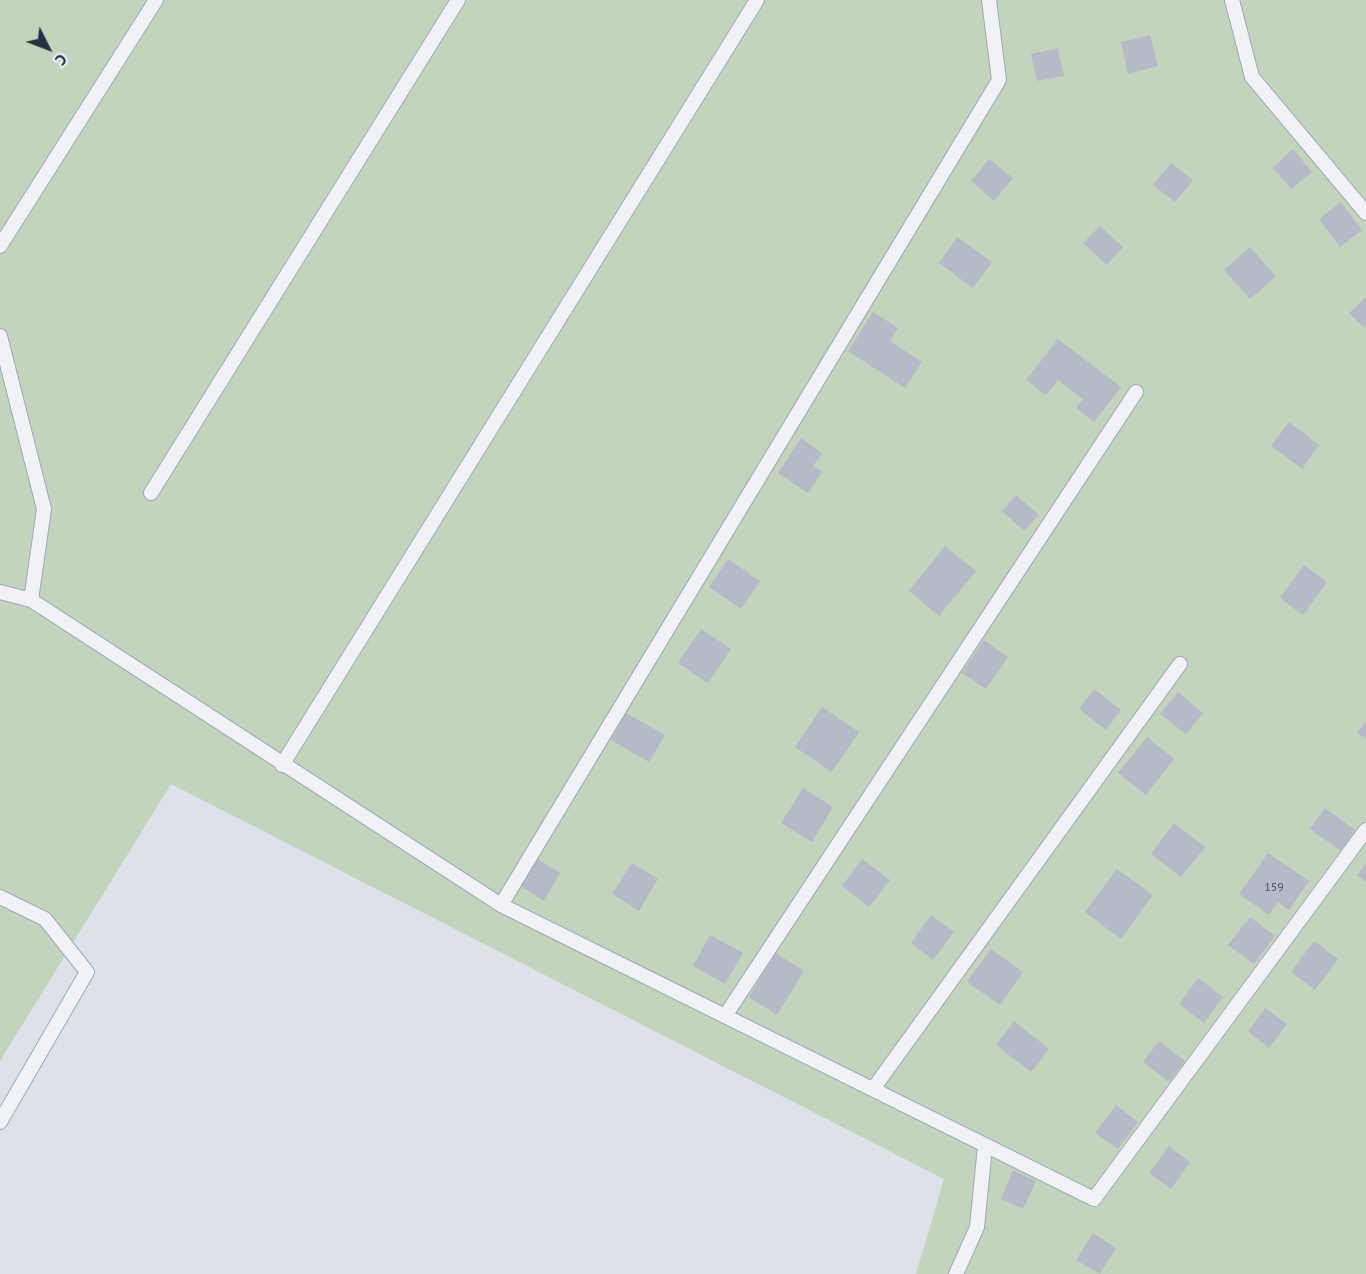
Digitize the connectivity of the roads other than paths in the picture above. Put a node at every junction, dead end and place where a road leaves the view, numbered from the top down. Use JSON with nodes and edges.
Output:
{"nodes":[{"id":1,"x":156,"y":0,"type":"edge"},
{"id":2,"x":458,"y":0,"type":"edge"},
{"id":3,"x":757,"y":0,"type":"edge"},
{"id":4,"x":989,"y":0,"type":"edge"},
{"id":5,"x":1232,"y":0,"type":"edge"},
{"id":6,"x":1366,"y":213,"type":"edge"},
{"id":7,"x":0,"y":246,"type":"edge"},
{"id":8,"x":0,"y":336,"type":"edge"},
{"id":9,"x":1136,"y":392,"type":"dead end"},
{"id":10,"x":151,"y":493,"type":"dead end"},
{"id":11,"x":0,"y":592,"type":"edge"},
{"id":12,"x":31,"y":600,"type":"junction"},
{"id":13,"x":1180,"y":663,"type":"dead end"},
{"id":14,"x":282,"y":765,"type":"junction"},
{"id":15,"x":1366,"y":830,"type":"edge"},
{"id":16,"x":0,"y":897,"type":"edge"},
{"id":17,"x":501,"y":905,"type":"junction"},
{"id":18,"x":725,"y":1016,"type":"junction"},
{"id":19,"x":873,"y":1089,"type":"junction"},
{"id":20,"x":0,"y":1122,"type":"edge"},
{"id":21,"x":986,"y":1146,"type":"junction"},
{"id":22,"x":956,"y":1274,"type":"edge"}],
"edges":[{"from":1,"to":7,"type":"lane"},
{"from":2,"to":10,"type":"lane"},
{"from":3,"to":14,"type":"lane"},
{"from":4,"to":17,"type":"lane"},
{"from":5,"to":6,"type":"lane"},
{"from":8,"to":12,"type":"lane"},
{"from":9,"to":18,"type":"lane"},
{"from":11,"to":12,"type":"lane"},
{"from":12,"to":14,"type":"lane"},
{"from":13,"to":19,"type":"lane"},
{"from":14,"to":17,"type":"lane"},
{"from":15,"to":21,"type":"lane"},
{"from":16,"to":20,"type":"lane"},
{"from":17,"to":18,"type":"lane"},
{"from":18,"to":19,"type":"lane"},
{"from":19,"to":21,"type":"lane"},
{"from":21,"to":22,"type":"lane"}]}
